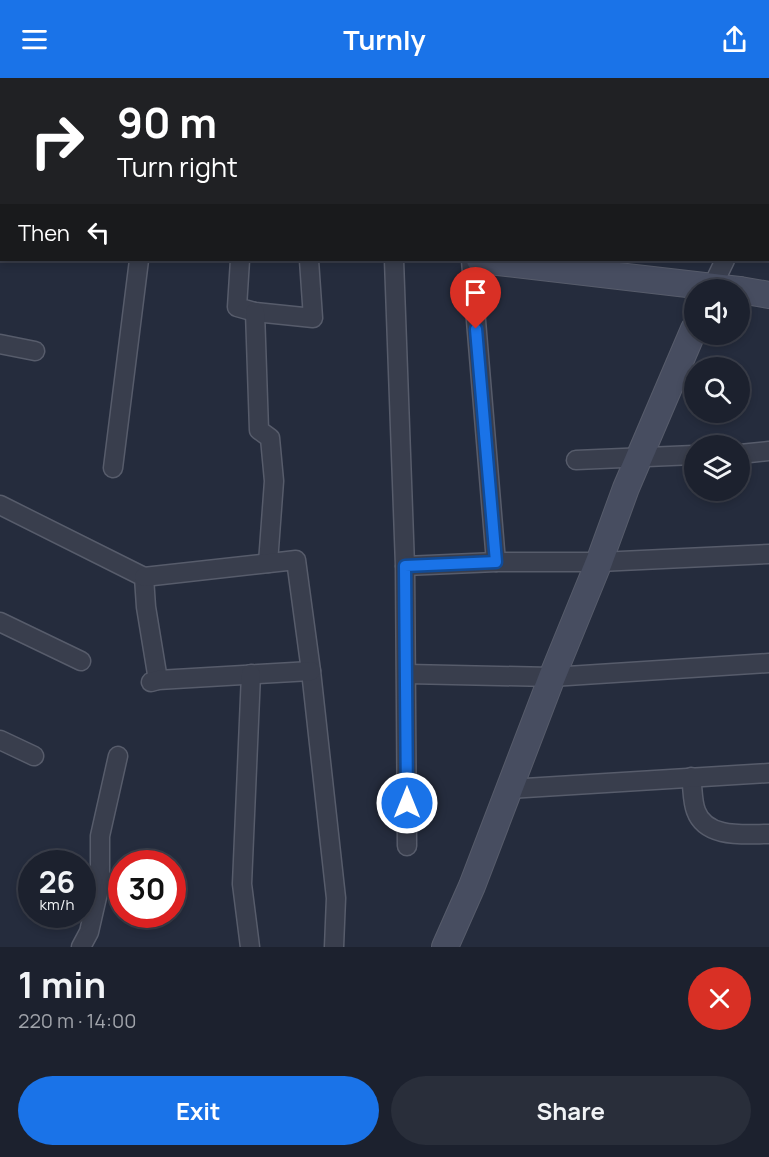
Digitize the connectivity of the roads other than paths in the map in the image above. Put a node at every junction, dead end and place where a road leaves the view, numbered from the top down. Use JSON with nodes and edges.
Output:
{"nodes":[{"id":1,"x":140,"y":261,"type":"edge"},
{"id":2,"x":240,"y":261,"type":"edge"},
{"id":3,"x":309,"y":261,"type":"edge"},
{"id":4,"x":394,"y":261,"type":"edge"},
{"id":5,"x":471,"y":261,"type":"edge"},
{"id":6,"x":489,"y":261,"type":"edge"},
{"id":7,"x":725,"y":261,"type":"edge"},
{"id":8,"x":716,"y":279,"type":"edge"},
{"id":9,"x":684,"y":284,"type":"edge"},
{"id":10,"x":750,"y":292,"type":"edge"},
{"id":11,"x":769,"y":295,"type":"edge"},
{"id":12,"x":255,"y":312,"type":"junction"},
{"id":13,"x":0,"y":344,"type":"edge"},
{"id":14,"x":687,"y":345,"type":"edge"},
{"id":15,"x":35,"y":351,"type":"dead end"},
{"id":16,"x":769,"y":451,"type":"edge"},
{"id":17,"x":750,"y":453,"type":"edge"},
{"id":18,"x":684,"y":456,"type":"edge"},
{"id":19,"x":640,"y":457,"type":"junction"},
{"id":20,"x":576,"y":460,"type":"dead end"},
{"id":21,"x":113,"y":468,"type":"dead end"},
{"id":22,"x":0,"y":505,"type":"edge"},
{"id":23,"x":769,"y":554,"type":"edge"},
{"id":24,"x":496,"y":562,"type":"junction"},
{"id":25,"x":599,"y":562,"type":"junction"},
{"id":26,"x":268,"y":563,"type":"junction"},
{"id":27,"x":405,"y":566,"type":"junction"},
{"id":28,"x":144,"y":577,"type":"junction"},
{"id":29,"x":0,"y":621,"type":"edge"},
{"id":30,"x":81,"y":661,"type":"dead end"},
{"id":31,"x":769,"y":663,"type":"edge"},
{"id":32,"x":311,"y":671,"type":"junction"},
{"id":33,"x":251,"y":674,"type":"junction"},
{"id":34,"x":407,"y":674,"type":"junction"},
{"id":35,"x":552,"y":677,"type":"junction"},
{"id":36,"x":0,"y":740,"type":"edge"},
{"id":37,"x":34,"y":756,"type":"dead end"},
{"id":38,"x":118,"y":756,"type":"dead end"},
{"id":39,"x":769,"y":773,"type":"edge"},
{"id":40,"x":691,"y":777,"type":"junction"},
{"id":41,"x":509,"y":789,"type":"junction"},
{"id":42,"x":769,"y":834,"type":"edge"},
{"id":43,"x":406,"y":846,"type":"dead end"},
{"id":44,"x":81,"y":947,"type":"edge"},
{"id":45,"x":250,"y":947,"type":"edge"},
{"id":46,"x":334,"y":947,"type":"edge"},
{"id":47,"x":445,"y":947,"type":"edge"}],
"edges":[{"from":1,"to":21,"type":"street"},
{"from":2,"to":12,"type":"street"},
{"from":3,"to":12,"type":"street"},
{"from":4,"to":27,"type":"street"},
{"from":5,"to":24,"type":"street"},
{"from":6,"to":9,"type":"street"},
{"from":7,"to":8,"type":"street"},
{"from":10,"to":11,"type":"street"},
{"from":12,"to":26,"type":"street"},
{"from":13,"to":15,"type":"street"},
{"from":14,"to":19,"type":"street"},
{"from":16,"to":17,"type":"street"},
{"from":18,"to":19,"type":"street"},
{"from":19,"to":20,"type":"street"},
{"from":19,"to":25,"type":"street"},
{"from":22,"to":28,"type":"street"},
{"from":23,"to":25,"type":"street"},
{"from":24,"to":25,"type":"street"},
{"from":24,"to":27,"type":"street"},
{"from":25,"to":35,"type":"street"},
{"from":26,"to":28,"type":"street"},
{"from":26,"to":32,"type":"street"},
{"from":27,"to":34,"type":"street"},
{"from":28,"to":33,"type":"street"},
{"from":29,"to":30,"type":"street"},
{"from":31,"to":35,"type":"street"},
{"from":32,"to":33,"type":"street"},
{"from":32,"to":46,"type":"street"},
{"from":33,"to":45,"type":"street"},
{"from":34,"to":35,"type":"street"},
{"from":34,"to":43,"type":"street"},
{"from":35,"to":41,"type":"street"},
{"from":36,"to":37,"type":"street"},
{"from":38,"to":44,"type":"street"},
{"from":39,"to":40,"type":"street"},
{"from":40,"to":41,"type":"street"},
{"from":40,"to":42,"type":"street"},
{"from":41,"to":47,"type":"street"}]}
